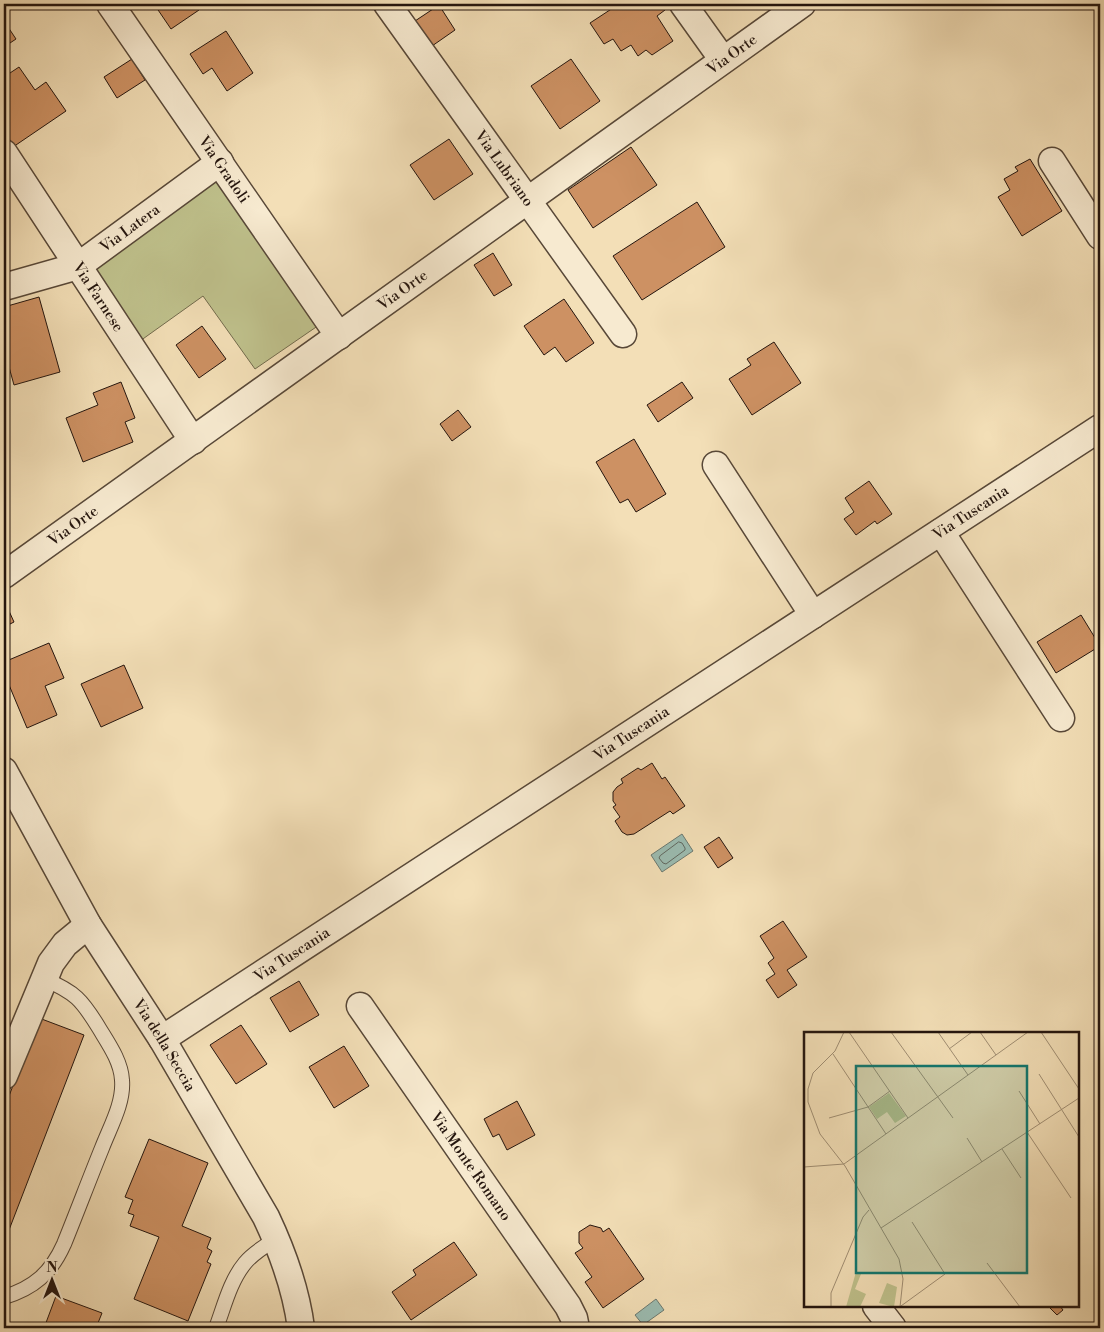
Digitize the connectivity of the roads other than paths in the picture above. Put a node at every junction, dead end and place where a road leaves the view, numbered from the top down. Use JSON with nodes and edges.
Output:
{"nodes":[{"id":1,"x":110,"y":4,"type":"edge"},
{"id":2,"x":387,"y":4,"type":"edge"},
{"id":3,"x":683,"y":4,"type":"edge"},
{"id":4,"x":802,"y":4,"type":"edge"},
{"id":5,"x":723,"y":60,"type":"junction"},
{"id":6,"x":4,"y":154,"type":"edge"},
{"id":7,"x":1052,"y":161,"type":"dead end"},
{"id":8,"x":220,"y":162,"type":"junction"},
{"id":9,"x":528,"y":201,"type":"junction"},
{"id":10,"x":1100,"y":236,"type":"edge"},
{"id":11,"x":78,"y":266,"type":"junction"},
{"id":12,"x":4,"y":287,"type":"edge"},
{"id":13,"x":623,"y":334,"type":"dead end"},
{"id":14,"x":339,"y":336,"type":"junction"},
{"id":15,"x":1100,"y":428,"type":"edge"},
{"id":16,"x":193,"y":441,"type":"junction"},
{"id":17,"x":716,"y":465,"type":"dead end"},
{"id":18,"x":941,"y":532,"type":"junction"},
{"id":19,"x":4,"y":575,"type":"edge"},
{"id":20,"x":813,"y":615,"type":"junction"},
{"id":21,"x":1061,"y":718,"type":"dead end"},
{"id":22,"x":4,"y":771,"type":"edge"},
{"id":23,"x":88,"y":925,"type":"junction"},
{"id":24,"x":44,"y":979,"type":"junction"},
{"id":25,"x":360,"y":1006,"type":"dead end"},
{"id":26,"x":162,"y":1039,"type":"junction"},
{"id":27,"x":4,"y":1076,"type":"edge"},
{"id":28,"x":276,"y":1239,"type":"junction"},
{"id":29,"x":4,"y":1297,"type":"edge"},
{"id":30,"x":877,"y":1307,"type":"edge"},
{"id":31,"x":216,"y":1328,"type":"edge"},
{"id":32,"x":301,"y":1328,"type":"edge"},
{"id":33,"x":576,"y":1328,"type":"edge"},
{"id":34,"x":893,"y":1328,"type":"edge"}],
"edges":[{"from":1,"to":8,"type":"street","name":"Via Gradoli"},
{"from":2,"to":9,"type":"street","name":"Via Lubriano"},
{"from":3,"to":5,"type":"street"},
{"from":4,"to":5,"type":"street","name":"Via Orte"},
{"from":5,"to":9,"type":"street","name":"Via Orte"},
{"from":6,"to":11,"type":"street","name":"Via Farnese"},
{"from":7,"to":10,"type":"street"},
{"from":8,"to":11,"type":"street","name":"Via Latera"},
{"from":8,"to":14,"type":"street","name":"Via Gradoli"},
{"from":9,"to":13,"type":"street","name":"Via Lubriano"},
{"from":9,"to":14,"type":"street","name":"Via Orte"},
{"from":11,"to":12,"type":"street","name":"Via Latera"},
{"from":11,"to":16,"type":"street","name":"Via Farnese"},
{"from":14,"to":16,"type":"street","name":"Via Orte"},
{"from":15,"to":18,"type":"street","name":"Via Tuscania"},
{"from":16,"to":19,"type":"street","name":"Via Orte"},
{"from":17,"to":20,"type":"street"},
{"from":18,"to":20,"type":"street","name":"Via Tuscania"},
{"from":18,"to":21,"type":"street"},
{"from":20,"to":26,"type":"street","name":"Via Tuscania"},
{"from":22,"to":23,"type":"street","name":"Via della Seccia"},
{"from":23,"to":24,"type":"street"},
{"from":23,"to":26,"type":"street","name":"Via della Seccia"},
{"from":24,"to":27,"type":"street"},
{"from":24,"to":29,"type":"lane"},
{"from":25,"to":33,"type":"street","name":"Via Monte Romano"},
{"from":26,"to":28,"type":"street","name":"Via della Seccia"},
{"from":28,"to":31,"type":"lane"},
{"from":28,"to":32,"type":"street","name":"Via della Seccia"},
{"from":30,"to":34,"type":"street"}]}
